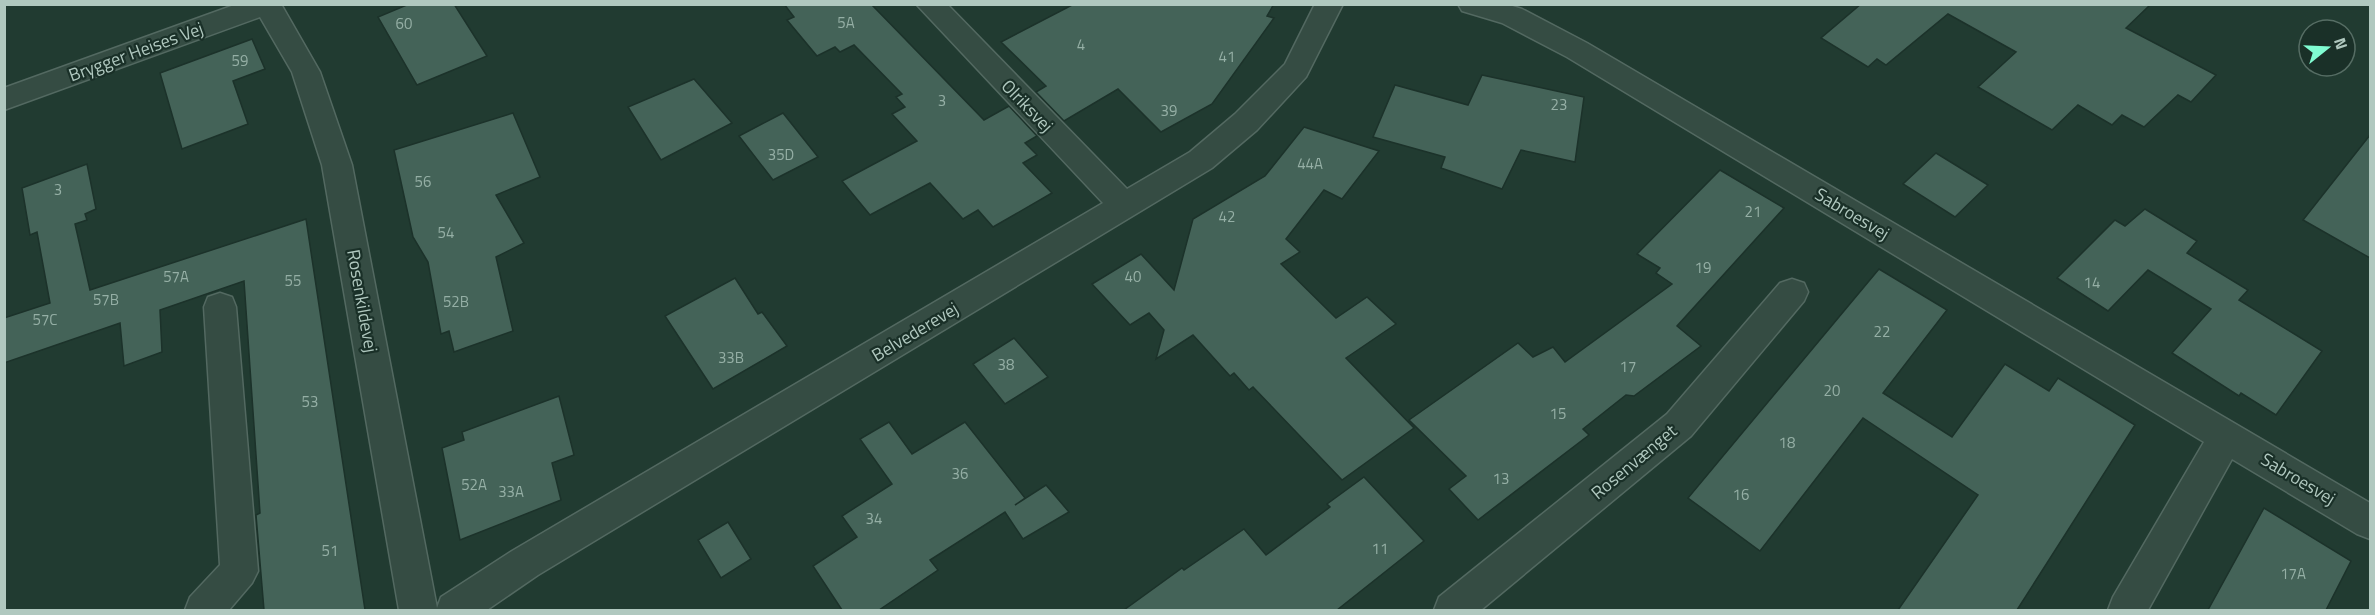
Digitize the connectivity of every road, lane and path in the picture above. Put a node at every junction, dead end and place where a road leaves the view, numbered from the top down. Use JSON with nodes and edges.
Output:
{"nodes":[{"id":1,"x":267,"y":4,"type":"edge"},
{"id":2,"x":930,"y":4,"type":"edge"},
{"id":3,"x":1329,"y":4,"type":"edge"},
{"id":4,"x":1472,"y":4,"type":"edge"},
{"id":5,"x":4,"y":99,"type":"edge"},
{"id":6,"x":1125,"y":207,"type":"junction"},
{"id":7,"x":1792,"y":292,"type":"dead end"},
{"id":8,"x":220,"y":307,"type":"dead end"},
{"id":9,"x":2226,"y":437,"type":"junction"},
{"id":10,"x":2370,"y":522,"type":"edge"},
{"id":11,"x":204,"y":610,"type":"edge"},
{"id":12,"x":418,"y":610,"type":"edge"},
{"id":13,"x":456,"y":610,"type":"edge"},
{"id":14,"x":1454,"y":610,"type":"edge"},
{"id":15,"x":2127,"y":610,"type":"edge"}],
"edges":[{"from":1,"to":5,"type":"street","name":"Brygger Heises Vej"},
{"from":1,"to":12,"type":"street","name":"Rosenkildevej"},
{"from":2,"to":6,"type":"street","name":"Olriksvej"},
{"from":3,"to":6,"type":"street","name":"Belvederevej"},
{"from":4,"to":9,"type":"street","name":"Sabroesvej"},
{"from":6,"to":13,"type":"street","name":"Belvederevej"},
{"from":7,"to":14,"type":"street","name":"Rosenvænget"},
{"from":8,"to":11,"type":"street"},
{"from":9,"to":10,"type":"street","name":"Sabroesvej"},
{"from":9,"to":15,"type":"street"}]}
